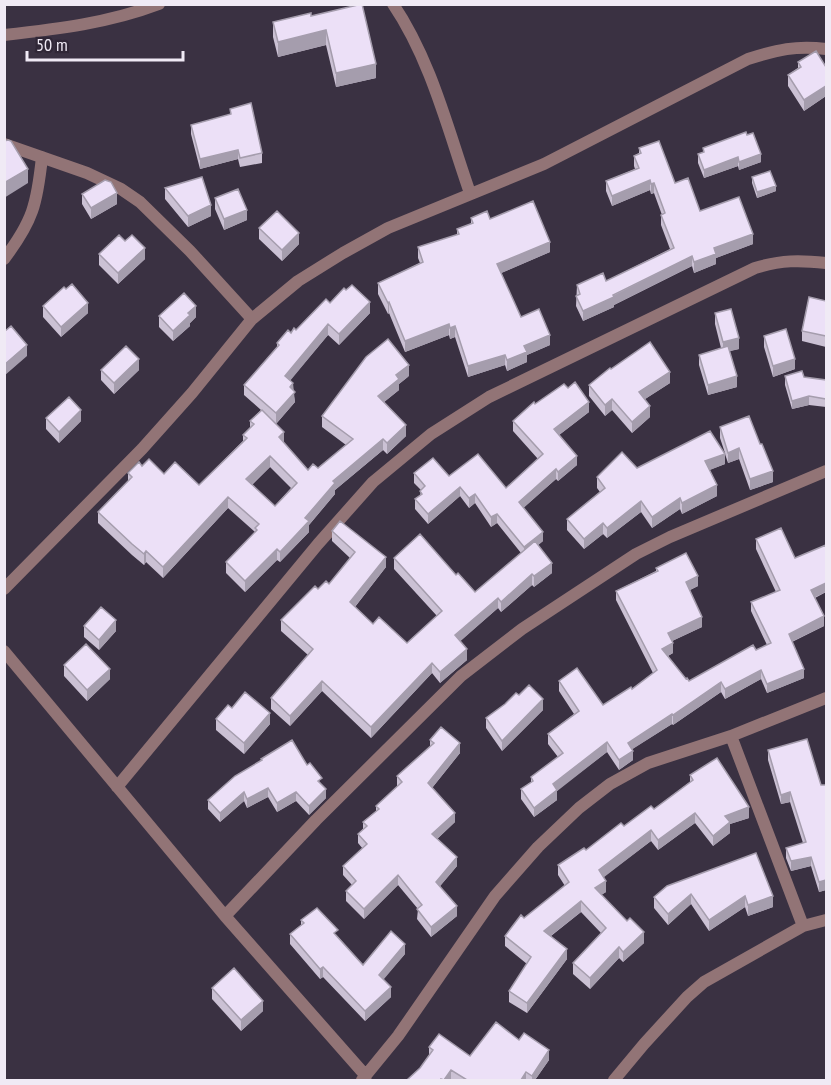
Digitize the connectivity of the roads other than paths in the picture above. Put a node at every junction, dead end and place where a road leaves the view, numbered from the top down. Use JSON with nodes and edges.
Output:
{"nodes":[{"id":1,"x":159,"y":4,"type":"edge"},
{"id":2,"x":393,"y":4,"type":"edge"},
{"id":3,"x":4,"y":35,"type":"edge"},
{"id":4,"x":826,"y":49,"type":"edge"},
{"id":5,"x":4,"y":144,"type":"edge"},
{"id":6,"x":42,"y":157,"type":"junction"},
{"id":7,"x":470,"y":193,"type":"junction"},
{"id":8,"x":4,"y":259,"type":"edge"},
{"id":9,"x":826,"y":263,"type":"edge"},
{"id":10,"x":252,"y":319,"type":"junction"},
{"id":11,"x":826,"y":471,"type":"edge"},
{"id":12,"x":4,"y":589,"type":"edge"},
{"id":13,"x":4,"y":651,"type":"edge"},
{"id":14,"x":826,"y":698,"type":"edge"},
{"id":15,"x":731,"y":736,"type":"junction"},
{"id":16,"x":117,"y":787,"type":"junction"},
{"id":17,"x":225,"y":915,"type":"junction"},
{"id":18,"x":826,"y":920,"type":"edge"},
{"id":19,"x":803,"y":926,"type":"junction"},
{"id":20,"x":364,"y":1078,"type":"edge"},
{"id":21,"x":614,"y":1080,"type":"edge"}],
"edges":[{"from":1,"to":3,"type":"street"},
{"from":2,"to":7,"type":"street"},
{"from":4,"to":7,"type":"street"},
{"from":5,"to":6,"type":"street"},
{"from":6,"to":8,"type":"street"},
{"from":6,"to":10,"type":"street"},
{"from":7,"to":10,"type":"street"},
{"from":9,"to":16,"type":"street"},
{"from":10,"to":12,"type":"street"},
{"from":11,"to":17,"type":"street"},
{"from":13,"to":16,"type":"street"},
{"from":14,"to":15,"type":"street"},
{"from":15,"to":19,"type":"street"},
{"from":15,"to":20,"type":"street"},
{"from":16,"to":17,"type":"street"},
{"from":17,"to":20,"type":"street"},
{"from":18,"to":19,"type":"street"},
{"from":19,"to":21,"type":"street"}]}
